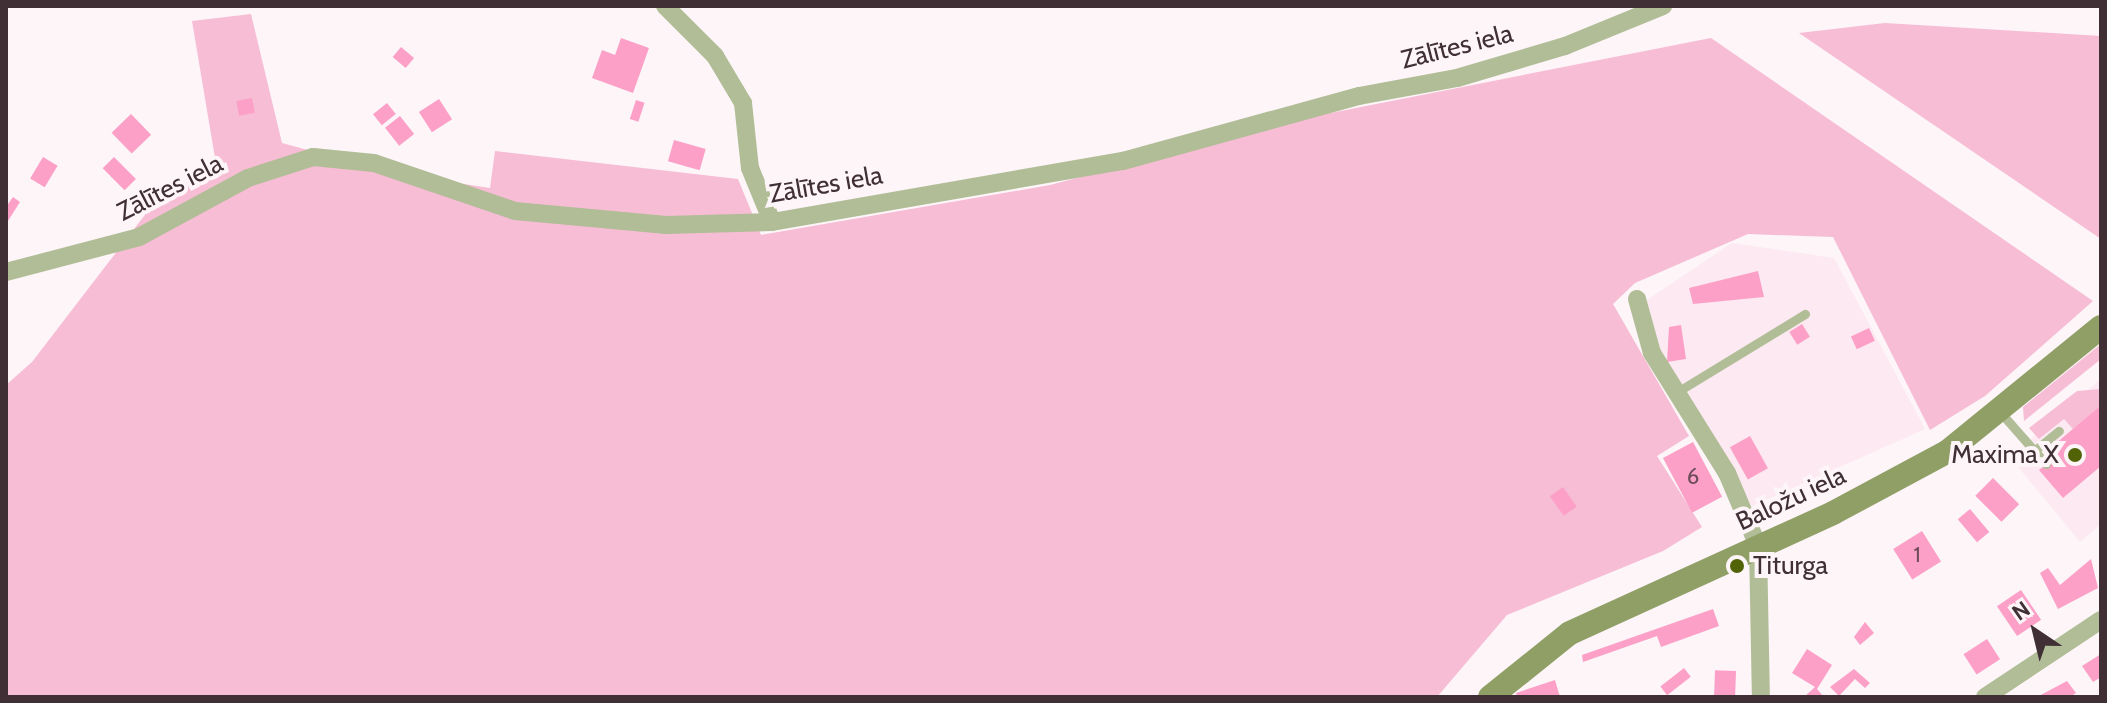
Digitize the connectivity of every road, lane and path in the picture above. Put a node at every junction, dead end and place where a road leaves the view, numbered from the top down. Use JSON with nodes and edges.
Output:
{"nodes":[{"id":1,"x":665,"y":6,"type":"edge"},
{"id":2,"x":1663,"y":6,"type":"edge"},
{"id":3,"x":772,"y":222,"type":"junction"},
{"id":4,"x":6,"y":272,"type":"edge"},
{"id":5,"x":1637,"y":299,"type":"dead end"},
{"id":6,"x":1805,"y":314,"type":"dead end"},
{"id":7,"x":2101,"y":327,"type":"edge"},
{"id":8,"x":1677,"y":392,"type":"junction"},
{"id":9,"x":2001,"y":413,"type":"junction"},
{"id":10,"x":2059,"y":431,"type":"dead end"},
{"id":11,"x":2034,"y":451,"type":"junction"},
{"id":12,"x":2046,"y":464,"type":"dead end"},
{"id":13,"x":1758,"y":546,"type":"junction"},
{"id":14,"x":2101,"y":620,"type":"edge"},
{"id":15,"x":1490,"y":697,"type":"edge"},
{"id":16,"x":1761,"y":697,"type":"edge"},
{"id":17,"x":1985,"y":697,"type":"edge"}],
"edges":[{"from":1,"to":3,"type":"street"},
{"from":2,"to":3,"type":"street","name":"Zālītes iela"},
{"from":3,"to":4,"type":"street","name":"Zālītes iela"},
{"from":5,"to":8,"type":"street"},
{"from":6,"to":8,"type":"lane"},
{"from":7,"to":9,"type":"main road","name":"Baložu iela"},
{"from":8,"to":13,"type":"street"},
{"from":9,"to":11,"type":"lane"},
{"from":9,"to":13,"type":"main road","name":"Baložu iela"},
{"from":10,"to":11,"type":"lane"},
{"from":11,"to":12,"type":"lane"},
{"from":13,"to":15,"type":"main road","name":"Baložu iela"},
{"from":13,"to":16,"type":"street"},
{"from":14,"to":17,"type":"street"}]}
